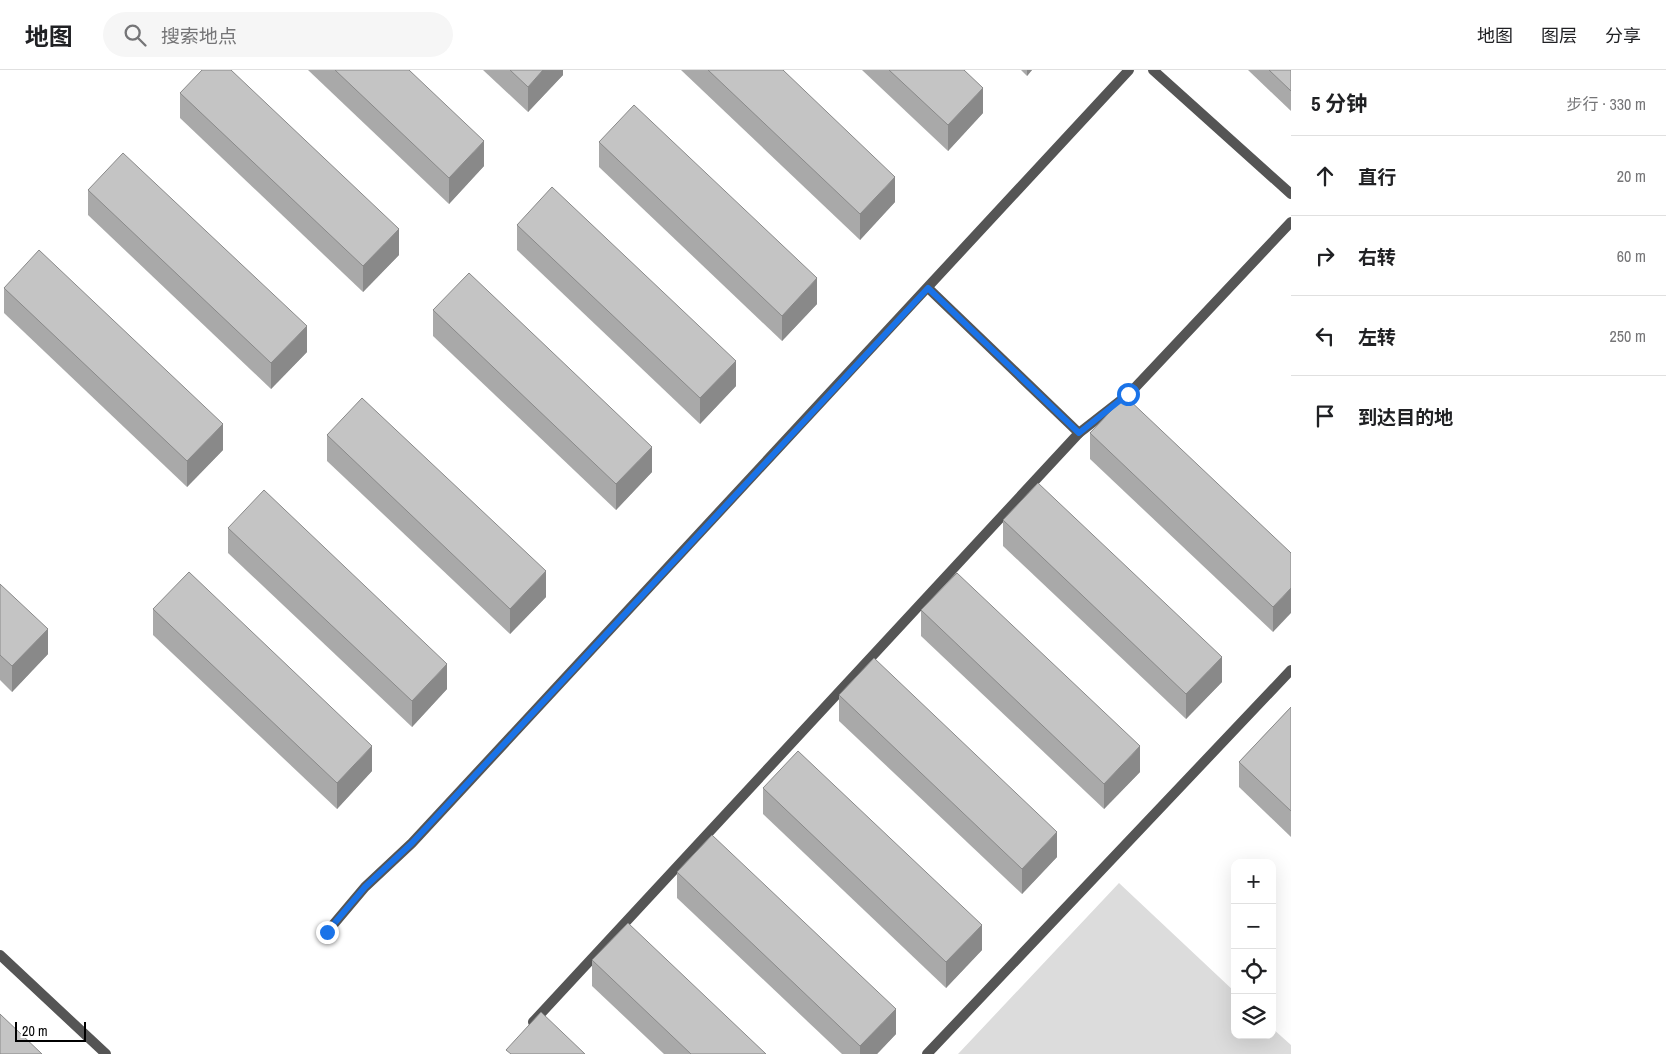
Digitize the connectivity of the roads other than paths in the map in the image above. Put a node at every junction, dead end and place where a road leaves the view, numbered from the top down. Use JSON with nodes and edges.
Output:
{"nodes":[{"id":1,"x":1129,"y":70,"type":"edge"},
{"id":2,"x":1153,"y":70,"type":"edge"},
{"id":3,"x":1291,"y":194,"type":"edge"},
{"id":4,"x":1291,"y":222,"type":"edge"},
{"id":5,"x":928,"y":288,"type":"junction"},
{"id":6,"x":1079,"y":433,"type":"junction"},
{"id":7,"x":1291,"y":670,"type":"edge"},
{"id":8,"x":327,"y":932,"type":"dead end"},
{"id":9,"x":0,"y":955,"type":"edge"},
{"id":10,"x":524,"y":1032,"type":"edge"},
{"id":11,"x":106,"y":1054,"type":"edge"},
{"id":12,"x":927,"y":1054,"type":"edge"}],
"edges":[{"from":1,"to":5,"type":"street"},
{"from":2,"to":3,"type":"street"},
{"from":4,"to":6,"type":"street"},
{"from":5,"to":6,"type":"street"},
{"from":5,"to":8,"type":"street"},
{"from":6,"to":10,"type":"street"},
{"from":7,"to":12,"type":"street"},
{"from":9,"to":11,"type":"street"}]}
